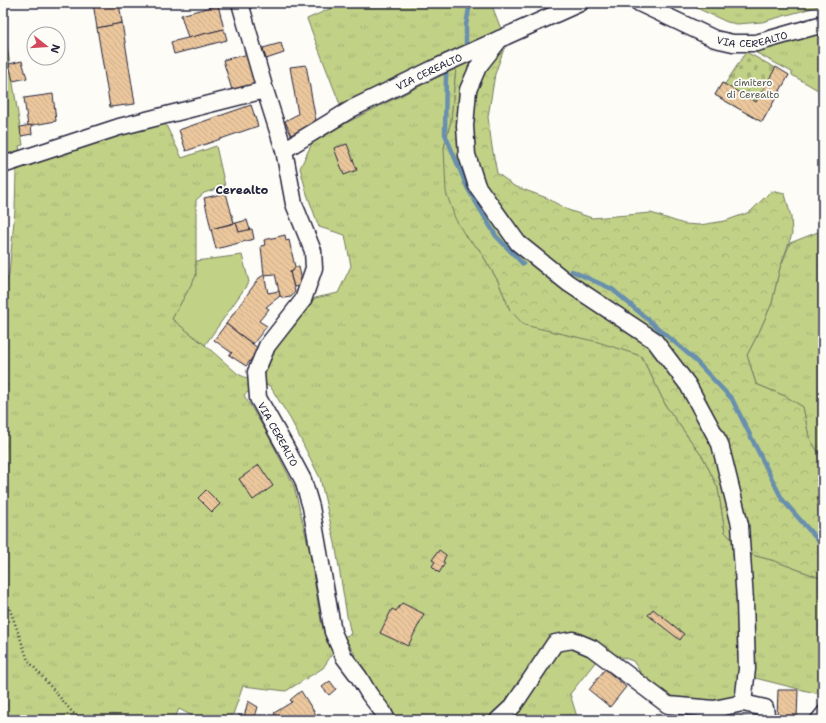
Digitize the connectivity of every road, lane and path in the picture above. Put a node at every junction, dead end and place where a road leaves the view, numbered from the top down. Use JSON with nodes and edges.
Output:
{"nodes":[{"id":1,"x":240,"y":3,"type":"edge"},
{"id":2,"x":580,"y":3,"type":"edge"},
{"id":3,"x":639,"y":3,"type":"edge"},
{"id":4,"x":823,"y":24,"type":"edge"},
{"id":5,"x":500,"y":38,"type":"junction"},
{"id":6,"x":264,"y":90,"type":"junction"},
{"id":7,"x":284,"y":150,"type":"junction"},
{"id":8,"x":3,"y":165,"type":"edge"},
{"id":9,"x":3,"y":600,"type":"edge"},
{"id":10,"x":743,"y":703,"type":"junction"},
{"id":11,"x":823,"y":709,"type":"edge"},
{"id":12,"x":83,"y":720,"type":"edge"},
{"id":13,"x":387,"y":720,"type":"edge"},
{"id":14,"x":498,"y":720,"type":"edge"},
{"id":15,"x":767,"y":720,"type":"edge"},
{"id":16,"x":814,"y":720,"type":"edge"}],
"edges":[{"from":1,"to":6,"type":"street","name":"VIA CEREALTO"},
{"from":2,"to":5,"type":"street","name":"VIA CEREALTO"},
{"from":3,"to":4,"type":"street","name":"VIA CEREALTO"},
{"from":5,"to":7,"type":"street","name":"VIA CEREALTO"},
{"from":5,"to":10,"type":"street"},
{"from":6,"to":7,"type":"street","name":"VIA CEREALTO"},
{"from":6,"to":8,"type":"street"},
{"from":7,"to":13,"type":"street","name":"VIA CEREALTO"},
{"from":9,"to":12,"type":"path"},
{"from":10,"to":14,"type":"street"},
{"from":10,"to":15,"type":"street"},
{"from":11,"to":16,"type":"lane"}]}
